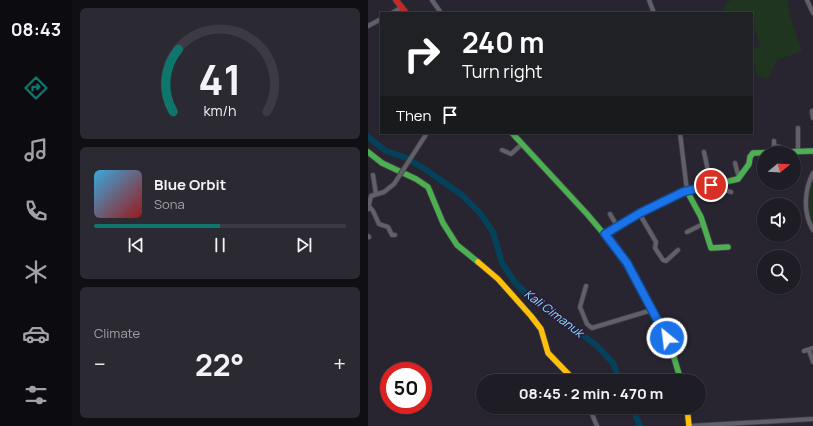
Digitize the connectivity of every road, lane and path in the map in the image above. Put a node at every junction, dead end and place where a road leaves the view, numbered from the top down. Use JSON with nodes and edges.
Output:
{"nodes":[{"id":1,"x":396,"y":0,"type":"edge"},
{"id":2,"x":432,"y":0,"type":"edge"},
{"id":3,"x":649,"y":0,"type":"edge"},
{"id":4,"x":807,"y":0,"type":"edge"},
{"id":5,"x":402,"y":8,"type":"junction"},
{"id":6,"x":394,"y":12,"type":"edge"},
{"id":7,"x":405,"y":12,"type":"edge"},
{"id":8,"x":440,"y":12,"type":"edge"},
{"id":9,"x":654,"y":12,"type":"edge"},
{"id":10,"x":813,"y":13,"type":"edge"},
{"id":11,"x":380,"y":20,"type":"edge"},
{"id":12,"x":368,"y":26,"type":"edge"},
{"id":13,"x":812,"y":111,"type":"dead end"},
{"id":14,"x":813,"y":118,"type":"edge"},
{"id":15,"x":798,"y":128,"type":"dead end"},
{"id":16,"x":426,"y":134,"type":"edge"},
{"id":17,"x":513,"y":134,"type":"edge"},
{"id":18,"x":680,"y":134,"type":"edge"},
{"id":19,"x":774,"y":141,"type":"dead end"},
{"id":20,"x":522,"y":144,"type":"junction"},
{"id":21,"x":774,"y":146,"type":"edge"},
{"id":22,"x":798,"y":146,"type":"edge"},
{"id":23,"x":502,"y":150,"type":"dead end"},
{"id":24,"x":801,"y":151,"type":"edge"},
{"id":25,"x":368,"y":152,"type":"edge"},
{"id":26,"x":704,"y":152,"type":"dead end"},
{"id":27,"x":813,"y":152,"type":"edge"},
{"id":28,"x":757,"y":153,"type":"edge"},
{"id":29,"x":735,"y":163,"type":"dead end"},
{"id":30,"x":813,"y":173,"type":"edge"},
{"id":31,"x":373,"y":175,"type":"dead end"},
{"id":32,"x":739,"y":179,"type":"junction"},
{"id":33,"x":722,"y":183,"type":"junction"},
{"id":34,"x":711,"y":185,"type":"junction"},
{"id":35,"x":687,"y":191,"type":"junction"},
{"id":36,"x":731,"y":192,"type":"dead end"},
{"id":37,"x":376,"y":194,"type":"junction"},
{"id":38,"x":369,"y":206,"type":"edge"},
{"id":39,"x":640,"y":213,"type":"junction"},
{"id":40,"x":610,"y":214,"type":"dead end"},
{"id":41,"x":703,"y":224,"type":"junction"},
{"id":42,"x":617,"y":226,"type":"junction"},
{"id":43,"x":813,"y":230,"type":"edge"},
{"id":44,"x":687,"y":232,"type":"dead end"},
{"id":45,"x":605,"y":234,"type":"junction"},
{"id":46,"x":395,"y":235,"type":"dead end"},
{"id":47,"x":728,"y":247,"type":"dead end"},
{"id":48,"x":678,"y":250,"type":"dead end"},
{"id":49,"x":586,"y":286,"type":"dead end"},
{"id":50,"x":652,"y":310,"type":"junction"},
{"id":51,"x":811,"y":349,"type":"edge"},
{"id":52,"x":804,"y":351,"type":"dead end"},
{"id":53,"x":813,"y":362,"type":"edge"},
{"id":54,"x":568,"y":374,"type":"edge"},
{"id":55,"x":679,"y":374,"type":"edge"},
{"id":56,"x":592,"y":414,"type":"edge"},
{"id":57,"x":687,"y":414,"type":"edge"},
{"id":58,"x":813,"y":419,"type":"edge"},
{"id":59,"x":597,"y":426,"type":"edge"},
{"id":60,"x":689,"y":426,"type":"edge"}],
"edges":[{"from":1,"to":5,"type":"street"},
{"from":2,"to":8,"type":"street"},
{"from":3,"to":9,"type":"street"},
{"from":4,"to":10,"type":"street"},
{"from":5,"to":6,"type":"street"},
{"from":5,"to":7,"type":"street"},
{"from":11,"to":12,"type":"street"},
{"from":13,"to":14,"type":"street"},
{"from":15,"to":22,"type":"street"},
{"from":16,"to":37,"type":"street","bridge":true},
{"from":17,"to":20,"type":"street"},
{"from":18,"to":35,"type":"street"},
{"from":19,"to":21,"type":"street"},
{"from":20,"to":23,"type":"street"},
{"from":20,"to":45,"type":"street"},
{"from":24,"to":27,"type":"street"},
{"from":25,"to":54,"type":"street"},
{"from":26,"to":34,"type":"street"},
{"from":28,"to":32,"type":"street"},
{"from":29,"to":32,"type":"street"},
{"from":30,"to":43,"type":"street"},
{"from":31,"to":37,"type":"street"},
{"from":32,"to":33,"type":"street"},
{"from":33,"to":34,"type":"street"},
{"from":33,"to":36,"type":"street"},
{"from":34,"to":35,"type":"street"},
{"from":35,"to":39,"type":"street"},
{"from":35,"to":41,"type":"street"},
{"from":37,"to":38,"type":"street"},
{"from":38,"to":46,"type":"street"},
{"from":39,"to":42,"type":"street"},
{"from":39,"to":48,"type":"street"},
{"from":40,"to":42,"type":"street"},
{"from":41,"to":44,"type":"street"},
{"from":41,"to":47,"type":"street"},
{"from":42,"to":45,"type":"street"},
{"from":45,"to":50,"type":"street"},
{"from":49,"to":50,"type":"street"},
{"from":50,"to":55,"type":"street"},
{"from":51,"to":52,"type":"street"},
{"from":51,"to":53,"type":"street"},
{"from":56,"to":59,"type":"street"},
{"from":57,"to":60,"type":"street"},
{"from":58,"to":60,"type":"street"}]}
